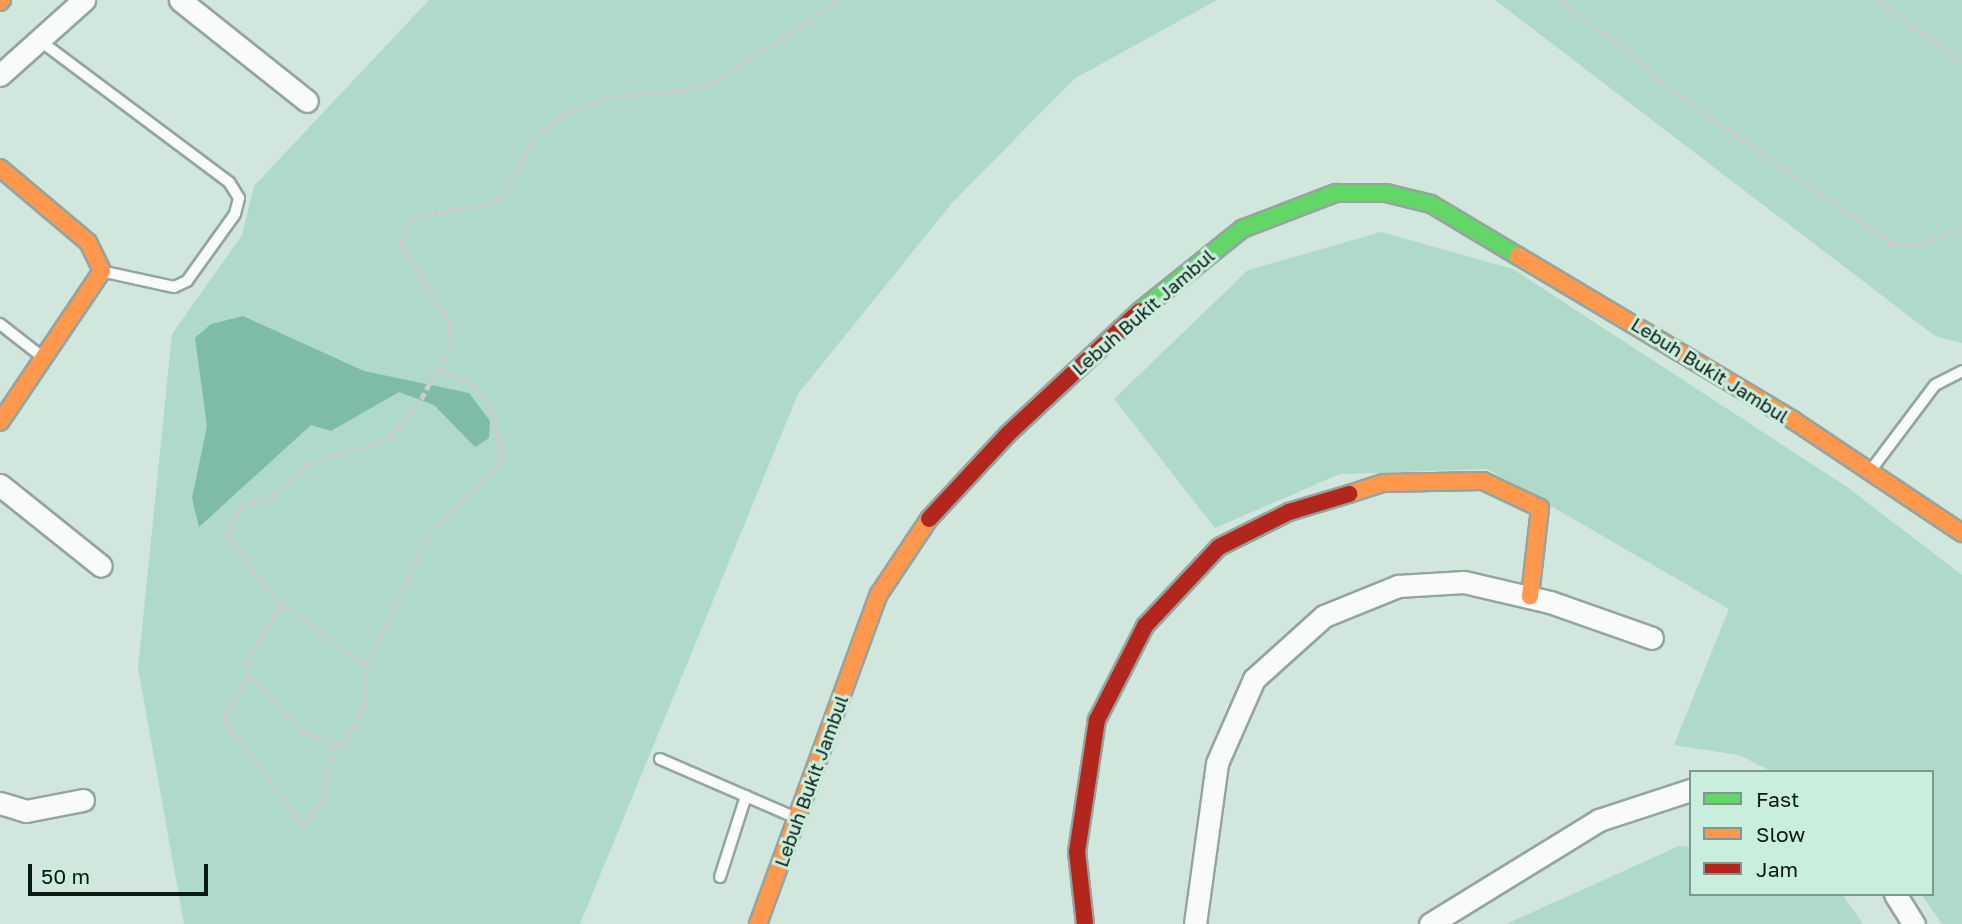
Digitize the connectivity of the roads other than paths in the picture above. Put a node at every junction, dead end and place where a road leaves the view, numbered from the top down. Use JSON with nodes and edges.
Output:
{"nodes":[{"id":1,"x":84,"y":0,"type":"edge"},
{"id":2,"x":180,"y":0,"type":"edge"},
{"id":3,"x":39,"y":40,"type":"junction"},
{"id":4,"x":0,"y":75,"type":"edge"},
{"id":5,"x":307,"y":101,"type":"dead end"},
{"id":6,"x":0,"y":168,"type":"edge"},
{"id":7,"x":102,"y":271,"type":"junction"},
{"id":8,"x":0,"y":324,"type":"edge"},
{"id":9,"x":47,"y":361,"type":"junction"},
{"id":10,"x":1962,"y":371,"type":"edge"},
{"id":11,"x":0,"y":422,"type":"edge"},
{"id":12,"x":1871,"y":470,"type":"junction"},
{"id":13,"x":0,"y":485,"type":"edge"},
{"id":14,"x":1962,"y":533,"type":"edge"},
{"id":15,"x":101,"y":566,"type":"dead end"},
{"id":16,"x":1530,"y":596,"type":"junction"},
{"id":17,"x":1652,"y":638,"type":"dead end"},
{"id":18,"x":660,"y":759,"type":"dead end"},
{"id":19,"x":1689,"y":791,"type":"edge"},
{"id":20,"x":746,"y":796,"type":"junction"},
{"id":21,"x":83,"y":800,"type":"dead end"},
{"id":22,"x":0,"y":803,"type":"edge"},
{"id":23,"x":797,"y":818,"type":"junction"},
{"id":24,"x":720,"y":877,"type":"dead end"},
{"id":25,"x":1896,"y":896,"type":"edge"},
{"id":26,"x":758,"y":924,"type":"edge"},
{"id":27,"x":1085,"y":924,"type":"edge"},
{"id":28,"x":1195,"y":924,"type":"edge"},
{"id":29,"x":1430,"y":924,"type":"edge"},
{"id":30,"x":1914,"y":924,"type":"edge"}],
"edges":[{"from":1,"to":3,"type":"street"},
{"from":2,"to":5,"type":"street"},
{"from":3,"to":4,"type":"street"},
{"from":3,"to":7,"type":"lane"},
{"from":6,"to":7,"type":"main road"},
{"from":7,"to":9,"type":"main road"},
{"from":8,"to":9,"type":"lane"},
{"from":9,"to":11,"type":"main road"},
{"from":10,"to":12,"type":"lane"},
{"from":12,"to":14,"type":"main road","name":"Lebuh Bukit Jambul"},
{"from":12,"to":23,"type":"main road","name":"Lebuh Bukit Jambul"},
{"from":13,"to":15,"type":"street"},
{"from":16,"to":17,"type":"street"},
{"from":16,"to":27,"type":"main road"},
{"from":16,"to":28,"type":"street"},
{"from":18,"to":20,"type":"lane"},
{"from":19,"to":29,"type":"street"},
{"from":20,"to":23,"type":"lane"},
{"from":20,"to":24,"type":"lane"},
{"from":21,"to":22,"type":"street"},
{"from":23,"to":26,"type":"main road","name":"Lebuh Bukit Jambul"},
{"from":25,"to":30,"type":"street"}]}
